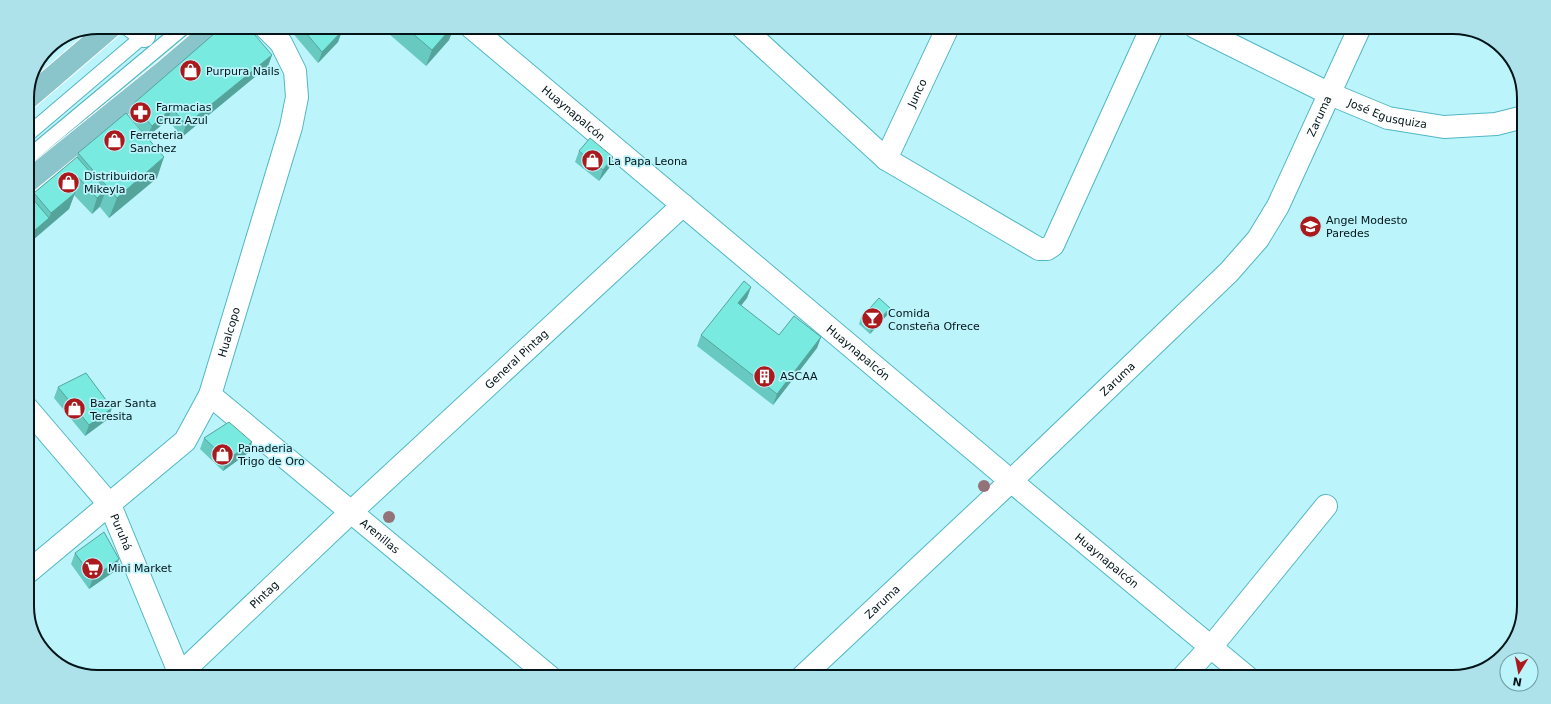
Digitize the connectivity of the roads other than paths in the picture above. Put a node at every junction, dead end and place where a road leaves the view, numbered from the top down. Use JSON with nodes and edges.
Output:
{"nodes":[{"id":1,"x":103,"y":34,"type":"edge"},
{"id":2,"x":139,"y":34,"type":"edge"},
{"id":3,"x":176,"y":34,"type":"edge"},
{"id":4,"x":208,"y":34,"type":"edge"},
{"id":5,"x":273,"y":34,"type":"edge"},
{"id":6,"x":479,"y":34,"type":"edge"},
{"id":7,"x":750,"y":34,"type":"edge"},
{"id":8,"x":945,"y":34,"type":"edge"},
{"id":9,"x":1149,"y":34,"type":"edge"},
{"id":10,"x":1209,"y":34,"type":"edge"},
{"id":11,"x":1357,"y":34,"type":"edge"},
{"id":12,"x":34,"y":93,"type":"edge"},
{"id":13,"x":1330,"y":94,"type":"junction"},
{"id":14,"x":1517,"y":119,"type":"edge"},
{"id":15,"x":34,"y":129,"type":"edge"},
{"id":16,"x":34,"y":152,"type":"edge"},
{"id":17,"x":886,"y":159,"type":"junction"},
{"id":18,"x":34,"y":176,"type":"edge"},
{"id":19,"x":683,"y":206,"type":"junction"},
{"id":20,"x":210,"y":396,"type":"junction"},
{"id":21,"x":34,"y":416,"type":"edge"},
{"id":22,"x":1011,"y":481,"type":"junction"},
{"id":23,"x":110,"y":504,"type":"junction"},
{"id":24,"x":1326,"y":506,"type":"dead end"},
{"id":25,"x":351,"y":512,"type":"junction"},
{"id":26,"x":34,"y":567,"type":"edge"},
{"id":27,"x":1210,"y":646,"type":"junction"},
{"id":28,"x":177,"y":670,"type":"edge"},
{"id":29,"x":185,"y":670,"type":"edge"},
{"id":30,"x":542,"y":670,"type":"edge"},
{"id":31,"x":809,"y":670,"type":"edge"},
{"id":32,"x":1189,"y":670,"type":"edge"},
{"id":33,"x":1239,"y":670,"type":"edge"}],
"edges":[{"from":1,"to":12,"type":"main road"},
{"from":2,"to":15,"type":"lane"},
{"from":3,"to":16,"type":"lane"},
{"from":4,"to":18,"type":"main road"},
{"from":5,"to":20,"type":"street","name":"Hualcopo"},
{"from":6,"to":19,"type":"street","name":"Huaynapalcón"},
{"from":7,"to":17,"type":"street"},
{"from":8,"to":17,"type":"street","name":"Junco"},
{"from":9,"to":17,"type":"street"},
{"from":10,"to":13,"type":"street","name":"José Egusquiza"},
{"from":11,"to":13,"type":"street","name":"Zaruma"},
{"from":13,"to":14,"type":"street","name":"José Egusquiza"},
{"from":13,"to":22,"type":"street","name":"Zaruma"},
{"from":19,"to":22,"type":"street","name":"Huaynapalcón"},
{"from":19,"to":25,"type":"street","name":"General Pintag"},
{"from":20,"to":23,"type":"street","name":"Hualcopo"},
{"from":20,"to":25,"type":"street","name":"Arenillas"},
{"from":21,"to":23,"type":"street","name":"Puruhá"},
{"from":22,"to":27,"type":"street","name":"Huaynapalcón"},
{"from":22,"to":31,"type":"street","name":"Zaruma"},
{"from":23,"to":26,"type":"street","name":"Hualcopo"},
{"from":23,"to":28,"type":"street","name":"Puruhá"},
{"from":24,"to":27,"type":"street"},
{"from":25,"to":29,"type":"street","name":"Pintag"},
{"from":25,"to":30,"type":"street","name":"Arenillas"},
{"from":27,"to":32,"type":"street"},
{"from":27,"to":33,"type":"street","name":"Huaynapalcón"}]}
